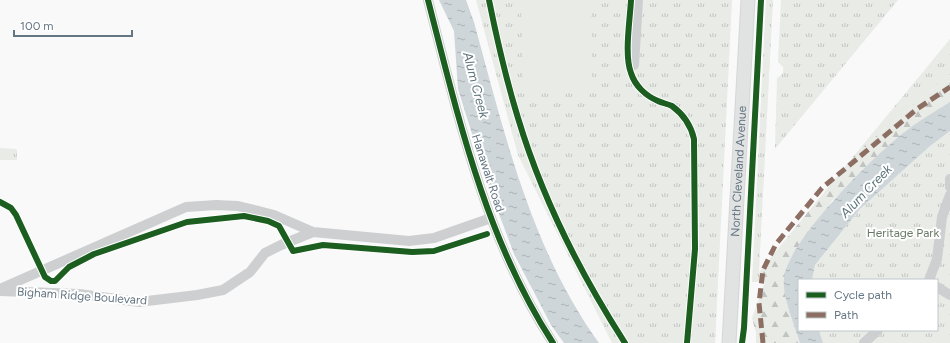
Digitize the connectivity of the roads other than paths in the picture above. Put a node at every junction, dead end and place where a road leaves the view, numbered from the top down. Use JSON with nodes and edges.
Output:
{"nodes":[{"id":1,"x":428,"y":0,"type":"edge"},
{"id":2,"x":638,"y":0,"type":"edge"},
{"id":3,"x":748,"y":0,"type":"edge"},
{"id":4,"x":634,"y":65,"type":"dead end"},
{"id":5,"x":950,"y":179,"type":"edge"},
{"id":6,"x":950,"y":187,"type":"edge"},
{"id":7,"x":950,"y":195,"type":"edge"},
{"id":8,"x":491,"y":218,"type":"junction"},
{"id":9,"x":313,"y":232,"type":"junction"},
{"id":10,"x":929,"y":279,"type":"edge"},
{"id":11,"x":938,"y":288,"type":"edge"},
{"id":12,"x":0,"y":290,"type":"edge"},
{"id":13,"x":950,"y":295,"type":"edge"},
{"id":14,"x":877,"y":331,"type":"edge"},
{"id":15,"x":553,"y":343,"type":"edge"},
{"id":16,"x":729,"y":343,"type":"edge"},
{"id":17,"x":864,"y":343,"type":"edge"}],
"edges":[{"from":1,"to":8,"type":"street","name":"Hanawalt Road"},
{"from":2,"to":4,"type":"street"},
{"from":3,"to":16,"type":"main road","name":"North Cleveland Avenue"},
{"from":5,"to":6,"type":"street"},
{"from":7,"to":10,"type":"street"},
{"from":8,"to":9,"type":"street","name":"Bigham Ridge Boulevard"},
{"from":8,"to":15,"type":"street","name":"Hanawalt Road"},
{"from":9,"to":12,"type":"street","name":"Bigham Ridge Boulevard"},
{"from":9,"to":12,"type":"street","name":"Bigham Ridge Boulevard"},
{"from":11,"to":13,"type":"street"},
{"from":14,"to":17,"type":"street"}]}
